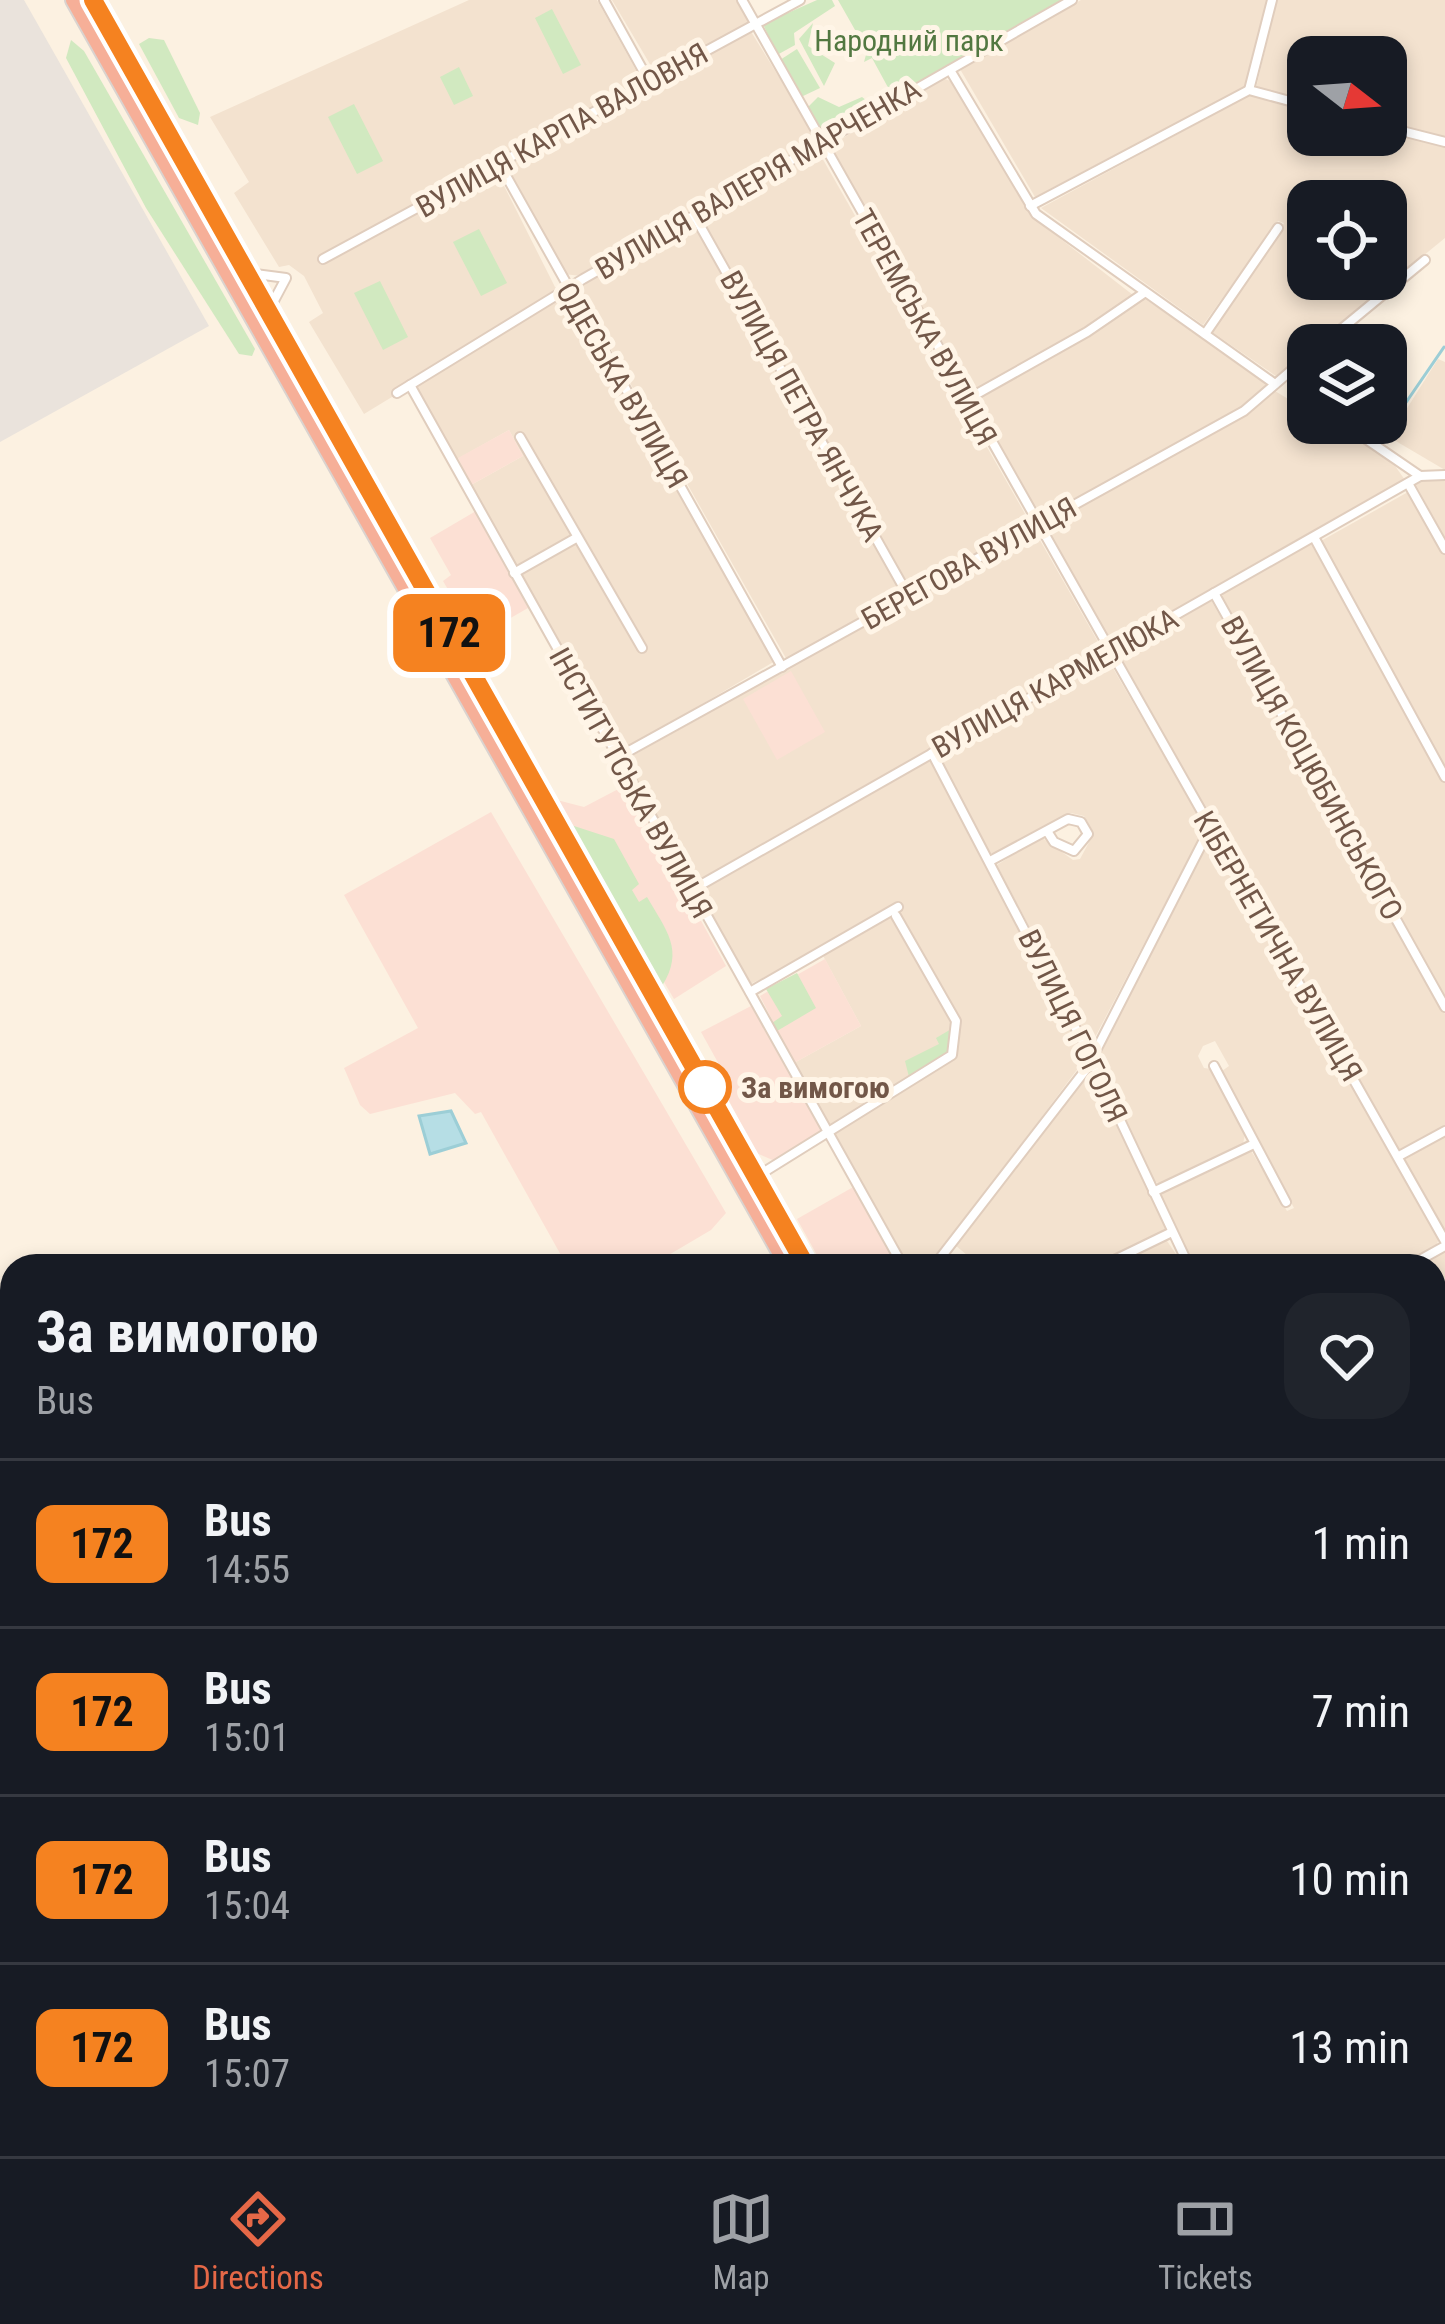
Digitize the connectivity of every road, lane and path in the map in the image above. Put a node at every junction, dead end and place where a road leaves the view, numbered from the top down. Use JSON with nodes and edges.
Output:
{"nodes":[{"id":1,"x":73,"y":0,"type":"edge"},
{"id":2,"x":93,"y":0,"type":"edge"},
{"id":3,"x":604,"y":0,"type":"edge"},
{"id":4,"x":742,"y":0,"type":"edge"},
{"id":5,"x":800,"y":0,"type":"edge"},
{"id":6,"x":1072,"y":0,"type":"edge"},
{"id":7,"x":1272,"y":0,"type":"edge"},
{"id":8,"x":755,"y":24,"type":"junction"},
{"id":9,"x":950,"y":70,"type":"junction"},
{"id":10,"x":650,"y":83,"type":"junction"},
{"id":11,"x":1249,"y":90,"type":"junction"},
{"id":12,"x":1287,"y":100,"type":"edge"},
{"id":13,"x":1407,"y":132,"type":"edge"},
{"id":14,"x":822,"y":142,"type":"junction"},
{"id":15,"x":1445,"y":142,"type":"edge"},
{"id":16,"x":500,"y":165,"type":"junction"},
{"id":17,"x":1030,"y":206,"type":"junction"},
{"id":18,"x":694,"y":215,"type":"junction"},
{"id":19,"x":1278,"y":228,"type":"dead end"},
{"id":20,"x":323,"y":259,"type":"dead end"},
{"id":21,"x":1425,"y":260,"type":"dead end"},
{"id":22,"x":247,"y":273,"type":"junction"},
{"id":23,"x":571,"y":288,"type":"junction"},
{"id":24,"x":1144,"y":293,"type":"junction"},
{"id":25,"x":268,"y":313,"type":"junction"},
{"id":26,"x":1347,"y":324,"type":"edge"},
{"id":27,"x":1205,"y":334,"type":"junction"},
{"id":28,"x":1287,"y":374,"type":"edge"},
{"id":29,"x":296,"y":377,"type":"junction"},
{"id":30,"x":1275,"y":384,"type":"junction"},
{"id":31,"x":410,"y":386,"type":"junction"},
{"id":32,"x":397,"y":393,"type":"dead end"},
{"id":33,"x":965,"y":400,"type":"junction"},
{"id":34,"x":520,"y":437,"type":"dead end"},
{"id":35,"x":1373,"y":444,"type":"edge"},
{"id":36,"x":1445,"y":475,"type":"edge"},
{"id":37,"x":1420,"y":476,"type":"junction"},
{"id":38,"x":1409,"y":485,"type":"junction"},
{"id":39,"x":1036,"y":527,"type":"junction"},
{"id":40,"x":576,"y":538,"type":"junction"},
{"id":41,"x":1315,"y":539,"type":"junction"},
{"id":42,"x":1445,"y":549,"type":"edge"},
{"id":43,"x":514,"y":574,"type":"junction"},
{"id":44,"x":1214,"y":592,"type":"junction"},
{"id":45,"x":909,"y":597,"type":"junction"},
{"id":46,"x":642,"y":648,"type":"dead end"},
{"id":47,"x":1108,"y":653,"type":"junction"},
{"id":48,"x":782,"y":667,"type":"junction"},
{"id":49,"x":932,"y":752,"type":"junction"},
{"id":50,"x":620,"y":756,"type":"junction"},
{"id":51,"x":1445,"y":776,"type":"edge"},
{"id":52,"x":1210,"y":829,"type":"junction"},
{"id":53,"x":1047,"y":831,"type":"junction"},
{"id":54,"x":990,"y":862,"type":"junction"},
{"id":55,"x":690,"y":891,"type":"junction"},
{"id":56,"x":750,"y":992,"type":"junction"},
{"id":57,"x":1445,"y":1007,"type":"edge"},
{"id":58,"x":1091,"y":1062,"type":"junction"},
{"id":59,"x":1214,"y":1066,"type":"dead end"},
{"id":60,"x":1445,"y":1131,"type":"edge"},
{"id":61,"x":830,"y":1133,"type":"junction"},
{"id":62,"x":1254,"y":1144,"type":"junction"},
{"id":63,"x":1398,"y":1156,"type":"junction"},
{"id":64,"x":756,"y":1177,"type":"junction"},
{"id":65,"x":1153,"y":1192,"type":"junction"},
{"id":66,"x":1286,"y":1202,"type":"dead end"},
{"id":67,"x":1172,"y":1232,"type":"junction"},
{"id":68,"x":1445,"y":1244,"type":"edge"},
{"id":69,"x":780,"y":1254,"type":"edge"},
{"id":70,"x":799,"y":1254,"type":"edge"},
{"id":71,"x":896,"y":1254,"type":"edge"},
{"id":72,"x":943,"y":1254,"type":"edge"},
{"id":73,"x":1127,"y":1254,"type":"edge"},
{"id":74,"x":1184,"y":1254,"type":"edge"}],
"edges":[{"from":1,"to":29,"type":"highway"},
{"from":2,"to":22,"type":"highway"},
{"from":3,"to":10,"type":"street"},
{"from":4,"to":8,"type":"street","name":"ТЕРЕМСЬКА ВУЛИЦЯ"},
{"from":5,"to":8,"type":"street","name":"ВУЛИЦЯ КАРПА ВАЛОВНЯ"},
{"from":6,"to":9,"type":"street","name":"ВУЛИЦЯ ВАЛЕРІЯ МАРЧЕНКА"},
{"from":7,"to":11,"type":"street"},
{"from":8,"to":10,"type":"street","name":"ВУЛИЦЯ КАРПА ВАЛОВНЯ"},
{"from":8,"to":14,"type":"street","name":"ТЕРЕМСЬКА ВУЛИЦЯ"},
{"from":9,"to":14,"type":"street","name":"ВУЛИЦЯ ВАЛЕРІЯ МАРЧЕНКА"},
{"from":9,"to":17,"type":"street"},
{"from":10,"to":16,"type":"street","name":"ВУЛИЦЯ КАРПА ВАЛОВНЯ"},
{"from":11,"to":12,"type":"street"},
{"from":11,"to":17,"type":"street"},
{"from":13,"to":15,"type":"street"},
{"from":14,"to":18,"type":"street","name":"ВУЛИЦЯ ВАЛЕРІЯ МАРЧЕНКА"},
{"from":14,"to":33,"type":"street","name":"ТЕРЕМСЬКА ВУЛИЦЯ"},
{"from":16,"to":20,"type":"street","name":"ВУЛИЦЯ КАРПА ВАЛОВНЯ"},
{"from":16,"to":23,"type":"street","name":"ОДЕСЬКА ВУЛИЦЯ"},
{"from":17,"to":24,"type":"street"},
{"from":18,"to":23,"type":"street","name":"ВУЛИЦЯ ВАЛЕРІЯ МАРЧЕНКА"},
{"from":18,"to":45,"type":"street","name":"ВУЛИЦЯ ПЕТРА ЯНЧУКА"},
{"from":19,"to":27,"type":"street"},
{"from":21,"to":26,"type":"street"},
{"from":22,"to":25,"type":"highway"},
{"from":22,"to":25,"type":"street"},
{"from":23,"to":31,"type":"street","name":"ВУЛИЦЯ ВАЛЕРІЯ МАРЧЕНКА"},
{"from":23,"to":48,"type":"street","name":"ОДЕСЬКА ВУЛИЦЯ"},
{"from":24,"to":27,"type":"street"},
{"from":24,"to":33,"type":"street"},
{"from":25,"to":29,"type":"highway"},
{"from":27,"to":30,"type":"street"},
{"from":28,"to":30,"type":"street","name":"БЕРЕГОВА ВУЛИЦЯ"},
{"from":29,"to":64,"type":"highway"},
{"from":29,"to":69,"type":"highway"},
{"from":30,"to":39,"type":"street","name":"БЕРЕГОВА ВУЛИЦЯ"},
{"from":31,"to":32,"type":"street","name":"ВУЛИЦЯ ВАЛЕРІЯ МАРЧЕНКА"},
{"from":31,"to":43,"type":"street","name":"ІНСТИТУТСЬКА ВУЛИЦЯ"},
{"from":33,"to":39,"type":"street","name":"ТЕРЕМСЬКА ВУЛИЦЯ"},
{"from":34,"to":40,"type":"street"},
{"from":35,"to":37,"type":"street"},
{"from":36,"to":37,"type":"street"},
{"from":37,"to":38,"type":"street","name":"ВУЛИЦЯ КАРМЕЛЮКА"},
{"from":38,"to":41,"type":"street","name":"ВУЛИЦЯ КАРМЕЛЮКА"},
{"from":38,"to":42,"type":"street"},
{"from":39,"to":45,"type":"street","name":"БЕРЕГОВА ВУЛИЦЯ"},
{"from":39,"to":47,"type":"street","name":"ТЕРЕМСЬКА ВУЛИЦЯ"},
{"from":40,"to":43,"type":"street"},
{"from":40,"to":46,"type":"street"},
{"from":41,"to":44,"type":"street","name":"ВУЛИЦЯ КАРМЕЛЮКА"},
{"from":41,"to":51,"type":"street"},
{"from":43,"to":50,"type":"street","name":"ІНСТИТУТСЬКА ВУЛИЦЯ"},
{"from":44,"to":47,"type":"street","name":"ВУЛИЦЯ КАРМЕЛЮКА"},
{"from":44,"to":57,"type":"street","name":"ВУЛИЦЯ КОЦЮБИНСЬКОГО"},
{"from":45,"to":48,"type":"street","name":"БЕРЕГОВА ВУЛИЦЯ"},
{"from":47,"to":49,"type":"street","name":"ВУЛИЦЯ КАРМЕЛЮКА"},
{"from":47,"to":52,"type":"street","name":"КІБЕРНЕТИЧНА ВУЛИЦЯ"},
{"from":48,"to":50,"type":"street","name":"БЕРЕГОВА ВУЛИЦЯ"},
{"from":49,"to":54,"type":"street","name":"ВУЛИЦЯ ГОГОЛЯ"},
{"from":49,"to":55,"type":"street","name":"ВУЛИЦЯ КАРМЕЛЮКА"},
{"from":50,"to":55,"type":"street","name":"ІНСТИТУТСЬКА ВУЛИЦЯ"},
{"from":52,"to":58,"type":"street"},
{"from":52,"to":63,"type":"street","name":"КІБЕРНЕТИЧНА ВУЛИЦЯ"},
{"from":53,"to":53,"type":"street"},
{"from":53,"to":54,"type":"street"},
{"from":54,"to":58,"type":"street","name":"ВУЛИЦЯ ГОГОЛЯ"},
{"from":55,"to":56,"type":"street","name":"ІНСТИТУТСЬКА ВУЛИЦЯ"},
{"from":56,"to":61,"type":"street","name":"ІНСТИТУТСЬКА ВУЛИЦЯ"},
{"from":56,"to":61,"type":"street"},
{"from":58,"to":65,"type":"street","name":"ВУЛИЦЯ ГОГОЛЯ"},
{"from":58,"to":72,"type":"street"},
{"from":59,"to":62,"type":"street"},
{"from":60,"to":63,"type":"street"},
{"from":61,"to":64,"type":"street"},
{"from":61,"to":71,"type":"street","name":"ІНСТИТУТСЬКА ВУЛИЦЯ"},
{"from":62,"to":65,"type":"street"},
{"from":62,"to":66,"type":"street"},
{"from":63,"to":68,"type":"street","name":"КІБЕРНЕТИЧНА ВУЛИЦЯ"},
{"from":64,"to":70,"type":"highway"},
{"from":65,"to":67,"type":"street","name":"ВУЛИЦЯ ГОГОЛЯ"},
{"from":67,"to":73,"type":"street"},
{"from":67,"to":74,"type":"street","name":"ВУЛИЦЯ ГОГОЛЯ"}]}
